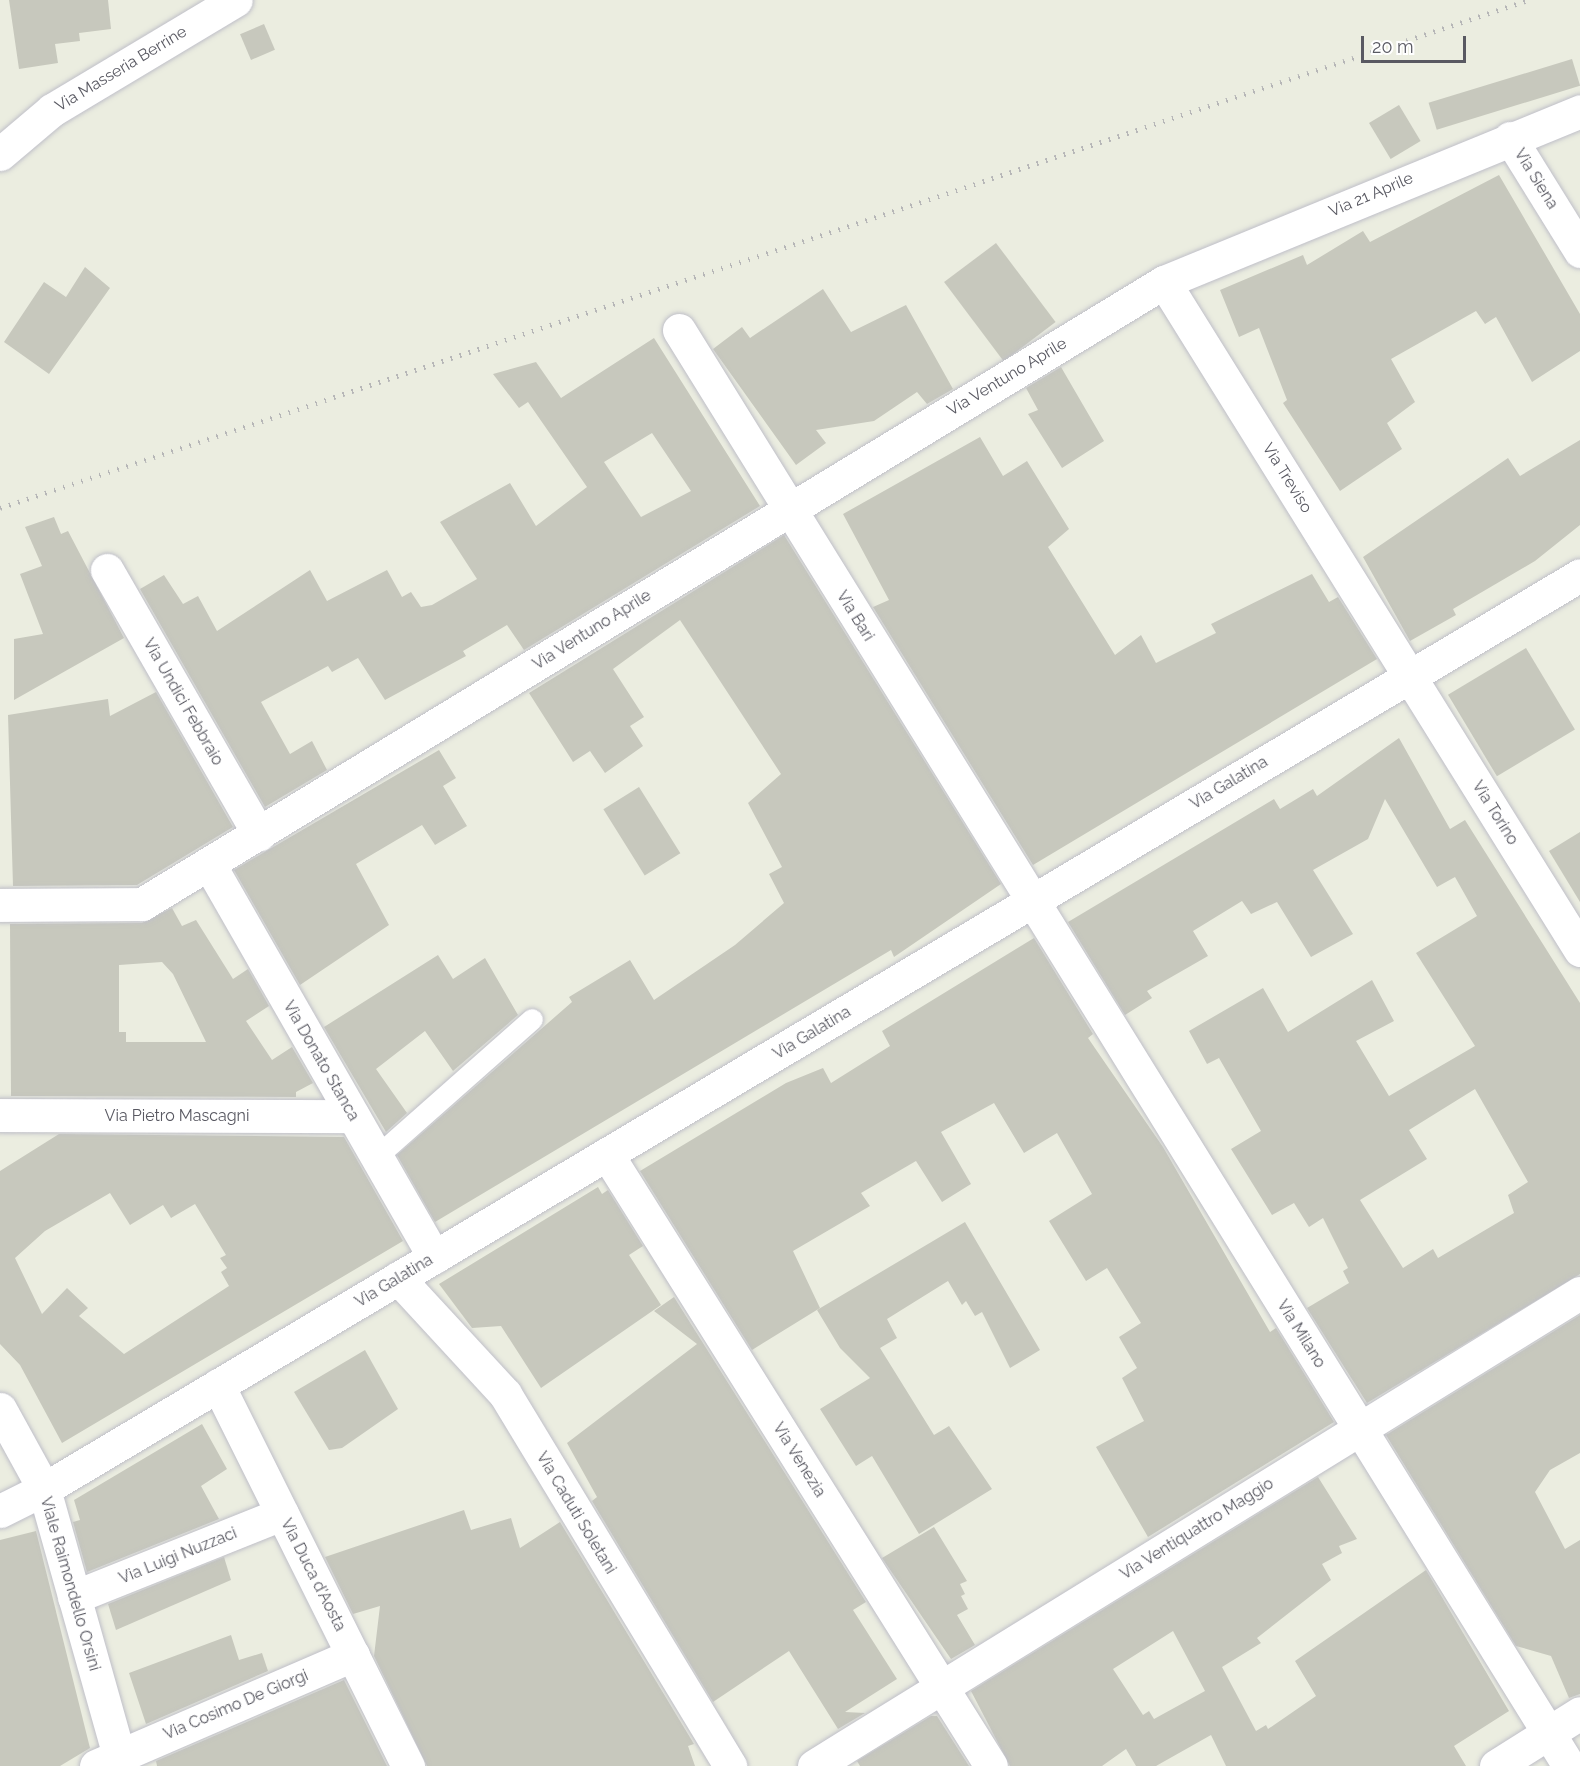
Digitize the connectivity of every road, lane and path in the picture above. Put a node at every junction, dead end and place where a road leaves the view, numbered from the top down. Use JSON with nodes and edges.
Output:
{"nodes":[{"id":1,"x":236,"y":0,"type":"edge"},
{"id":2,"x":1580,"y":111,"type":"edge"},
{"id":3,"x":1510,"y":138,"type":"junction"},
{"id":4,"x":3,"y":144,"type":"edge"},
{"id":5,"x":1580,"y":251,"type":"edge"},
{"id":6,"x":1164,"y":282,"type":"junction"},
{"id":7,"x":679,"y":330,"type":"dead end"},
{"id":8,"x":788,"y":509,"type":"junction"},
{"id":9,"x":107,"y":570,"type":"dead end"},
{"id":10,"x":1580,"y":575,"type":"edge"},
{"id":11,"x":1410,"y":675,"type":"junction"},
{"id":12,"x":259,"y":834,"type":"junction"},
{"id":13,"x":208,"y":864,"type":"junction"},
{"id":14,"x":1034,"y":901,"type":"junction"},
{"id":15,"x":0,"y":905,"type":"edge"},
{"id":16,"x":1580,"y":950,"type":"edge"},
{"id":17,"x":532,"y":1019,"type":"dead end"},
{"id":18,"x":0,"y":1115,"type":"edge"},
{"id":19,"x":353,"y":1116,"type":"junction"},
{"id":20,"x":607,"y":1154,"type":"junction"},
{"id":21,"x":376,"y":1156,"type":"junction"},
{"id":22,"x":434,"y":1257,"type":"junction"},
{"id":23,"x":398,"y":1278,"type":"junction"},
{"id":24,"x":1580,"y":1293,"type":"edge"},
{"id":25,"x":218,"y":1385,"type":"junction"},
{"id":26,"x":0,"y":1409,"type":"edge"},
{"id":27,"x":1360,"y":1428,"type":"junction"},
{"id":28,"x":44,"y":1489,"type":"junction"},
{"id":29,"x":0,"y":1511,"type":"edge"},
{"id":30,"x":282,"y":1514,"type":"junction"},
{"id":31,"x":74,"y":1597,"type":"junction"},
{"id":32,"x":352,"y":1654,"type":"junction"},
{"id":33,"x":941,"y":1687,"type":"junction"},
{"id":34,"x":1580,"y":1713,"type":"edge"},
{"id":35,"x":1548,"y":1733,"type":"junction"},
{"id":36,"x":112,"y":1762,"type":"edge"},
{"id":37,"x":408,"y":1766,"type":"edge"},
{"id":38,"x":730,"y":1766,"type":"edge"},
{"id":39,"x":814,"y":1766,"type":"edge"},
{"id":40,"x":991,"y":1766,"type":"edge"},
{"id":41,"x":1497,"y":1766,"type":"edge"},
{"id":42,"x":1569,"y":1766,"type":"edge"}],
"edges":[{"from":1,"to":4,"type":"street","name":"Via Masseria Berrine"},
{"from":2,"to":3,"type":"street","name":"Via 21 Aprile"},
{"from":3,"to":5,"type":"street","name":"Via Siena"},
{"from":3,"to":6,"type":"street","name":"Via 21 Aprile"},
{"from":6,"to":8,"type":"street","name":"Via Ventuno Aprile"},
{"from":6,"to":11,"type":"street","name":"Via Treviso"},
{"from":7,"to":8,"type":"street","name":"Via Bari"},
{"from":8,"to":12,"type":"street","name":"Via Ventuno Aprile"},
{"from":8,"to":14,"type":"street","name":"Via Bari"},
{"from":9,"to":12,"type":"street","name":"Via Undici Febbraio"},
{"from":10,"to":11,"type":"street","name":"Via Galatina"},
{"from":11,"to":14,"type":"street","name":"Via Galatina"},
{"from":11,"to":16,"type":"street","name":"Via Torino"},
{"from":12,"to":13,"type":"street","name":"Via Ventuno Aprile"},
{"from":13,"to":15,"type":"street","name":"Via Ventuno Aprile"},
{"from":13,"to":19,"type":"street","name":"Via Donato Stanca"},
{"from":14,"to":20,"type":"street","name":"Via Galatina"},
{"from":14,"to":27,"type":"street","name":"Via Milano"},
{"from":17,"to":21,"type":"lane"},
{"from":18,"to":19,"type":"street","name":"Via Pietro Mascagni"},
{"from":19,"to":21,"type":"street","name":"Via Donato Stanca"},
{"from":20,"to":22,"type":"street","name":"Via Galatina"},
{"from":20,"to":33,"type":"street","name":"Via Venezia"},
{"from":21,"to":22,"type":"street","name":"Via Donato Stanca"},
{"from":22,"to":23,"type":"street","name":"Via Galatina"},
{"from":23,"to":25,"type":"street","name":"Via Galatina"},
{"from":23,"to":38,"type":"street","name":"Via Caduti Soletani"},
{"from":24,"to":27,"type":"street","name":"Via Ventiquattro Maggio"},
{"from":25,"to":28,"type":"street","name":"Via Galatina"},
{"from":25,"to":30,"type":"street","name":"Via Duca d'Aosta"},
{"from":26,"to":28,"type":"street","name":"Viale Raimondello Orsini"},
{"from":27,"to":33,"type":"street","name":"Via Ventiquattro Maggio"},
{"from":27,"to":35,"type":"street","name":"Via Milano"},
{"from":28,"to":29,"type":"street","name":"Via Galatina"},
{"from":28,"to":31,"type":"street","name":"Viale Raimondello Orsini"},
{"from":30,"to":31,"type":"street","name":"Via Luigi Nuzzaci"},
{"from":30,"to":32,"type":"street","name":"Via Duca d'Aosta"},
{"from":31,"to":36,"type":"street","name":"Viale Raimondello Orsini"},
{"from":32,"to":36,"type":"street","name":"Via Cosimo De Giorgi"},
{"from":32,"to":37,"type":"street","name":"Via Duca d'Aosta"},
{"from":33,"to":39,"type":"street","name":"Via Ventiquattro Maggio"},
{"from":33,"to":40,"type":"street","name":"Via Venezia"},
{"from":34,"to":35,"type":"street"},
{"from":35,"to":41,"type":"street"},
{"from":35,"to":42,"type":"street","name":"Via Milano"}]}
